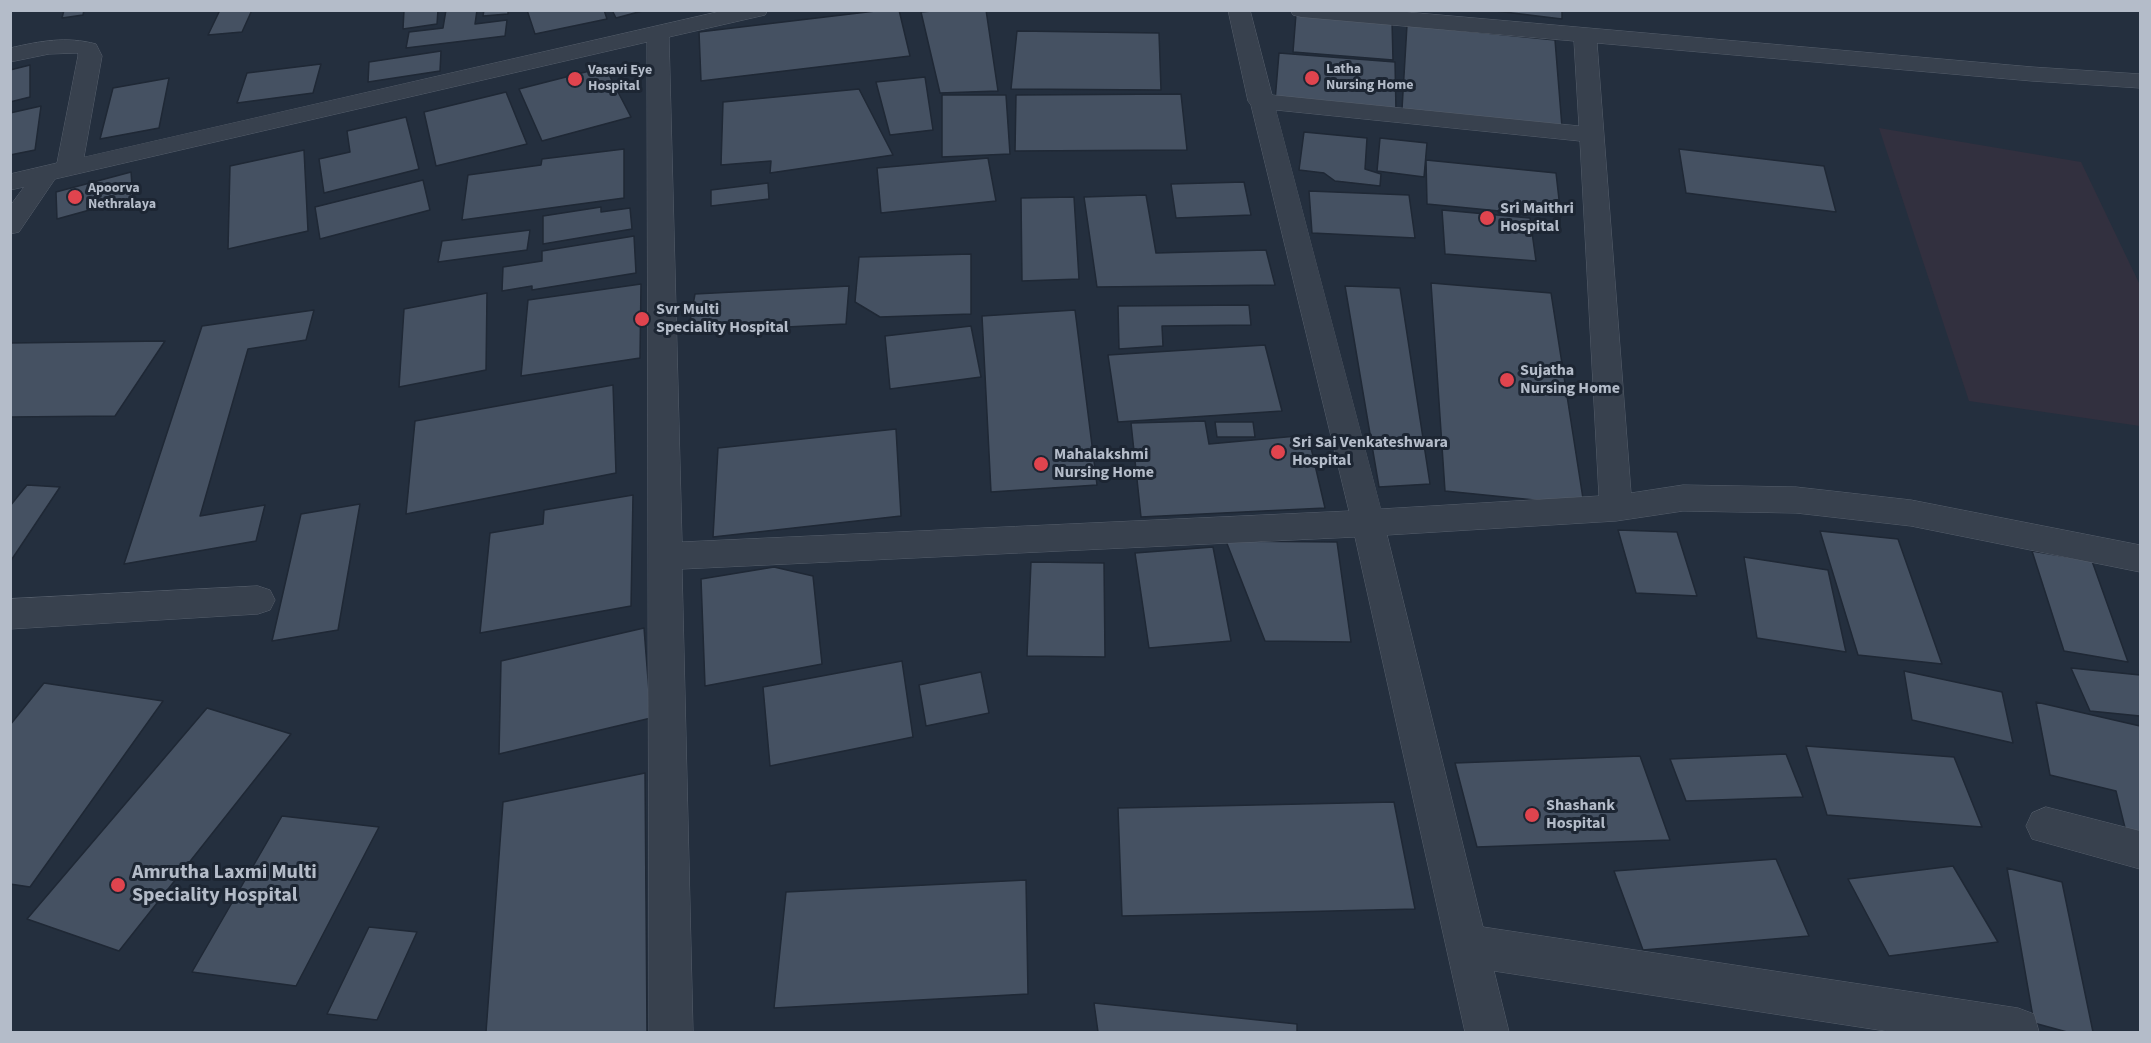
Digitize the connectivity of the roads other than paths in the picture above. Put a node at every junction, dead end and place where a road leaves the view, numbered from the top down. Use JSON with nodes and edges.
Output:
{"nodes":[{"id":1,"x":757,"y":10,"type":"edge"},
{"id":2,"x":1239,"y":10,"type":"edge"},
{"id":3,"x":1301,"y":10,"type":"edge"},
{"id":4,"x":658,"y":33,"type":"junction"},
{"id":5,"x":1585,"y":35,"type":"junction"},
{"id":6,"x":10,"y":55,"type":"edge"},
{"id":7,"x":2140,"y":81,"type":"edge"},
{"id":8,"x":1260,"y":101,"type":"junction"},
{"id":9,"x":1591,"y":135,"type":"junction"},
{"id":10,"x":58,"y":171,"type":"junction"},
{"id":11,"x":10,"y":182,"type":"edge"},
{"id":12,"x":10,"y":226,"type":"edge"},
{"id":13,"x":1616,"y":508,"type":"junction"},
{"id":14,"x":1368,"y":523,"type":"junction"},
{"id":15,"x":665,"y":556,"type":"junction"},
{"id":16,"x":2140,"y":559,"type":"edge"},
{"id":17,"x":258,"y":600,"type":"dead end"},
{"id":18,"x":10,"y":615,"type":"edge"},
{"id":19,"x":2046,"y":826,"type":"dead end"},
{"id":20,"x":2140,"y":850,"type":"edge"},
{"id":21,"x":1468,"y":946,"type":"junction"},
{"id":22,"x":2018,"y":1030,"type":"dead end"},
{"id":23,"x":671,"y":1032,"type":"edge"},
{"id":24,"x":1487,"y":1032,"type":"edge"}],
"edges":[{"from":1,"to":4,"type":"street"},
{"from":2,"to":8,"type":"street"},
{"from":3,"to":5,"type":"street"},
{"from":4,"to":10,"type":"street"},
{"from":4,"to":15,"type":"street"},
{"from":5,"to":7,"type":"street"},
{"from":5,"to":9,"type":"street"},
{"from":6,"to":10,"type":"street"},
{"from":8,"to":9,"type":"street"},
{"from":8,"to":14,"type":"street"},
{"from":9,"to":13,"type":"street"},
{"from":10,"to":11,"type":"street"},
{"from":10,"to":12,"type":"street"},
{"from":13,"to":14,"type":"street"},
{"from":13,"to":16,"type":"street"},
{"from":14,"to":15,"type":"street"},
{"from":14,"to":21,"type":"street"},
{"from":15,"to":23,"type":"street"},
{"from":17,"to":18,"type":"street"},
{"from":19,"to":20,"type":"street"},
{"from":21,"to":22,"type":"street"},
{"from":21,"to":24,"type":"street"}]}
